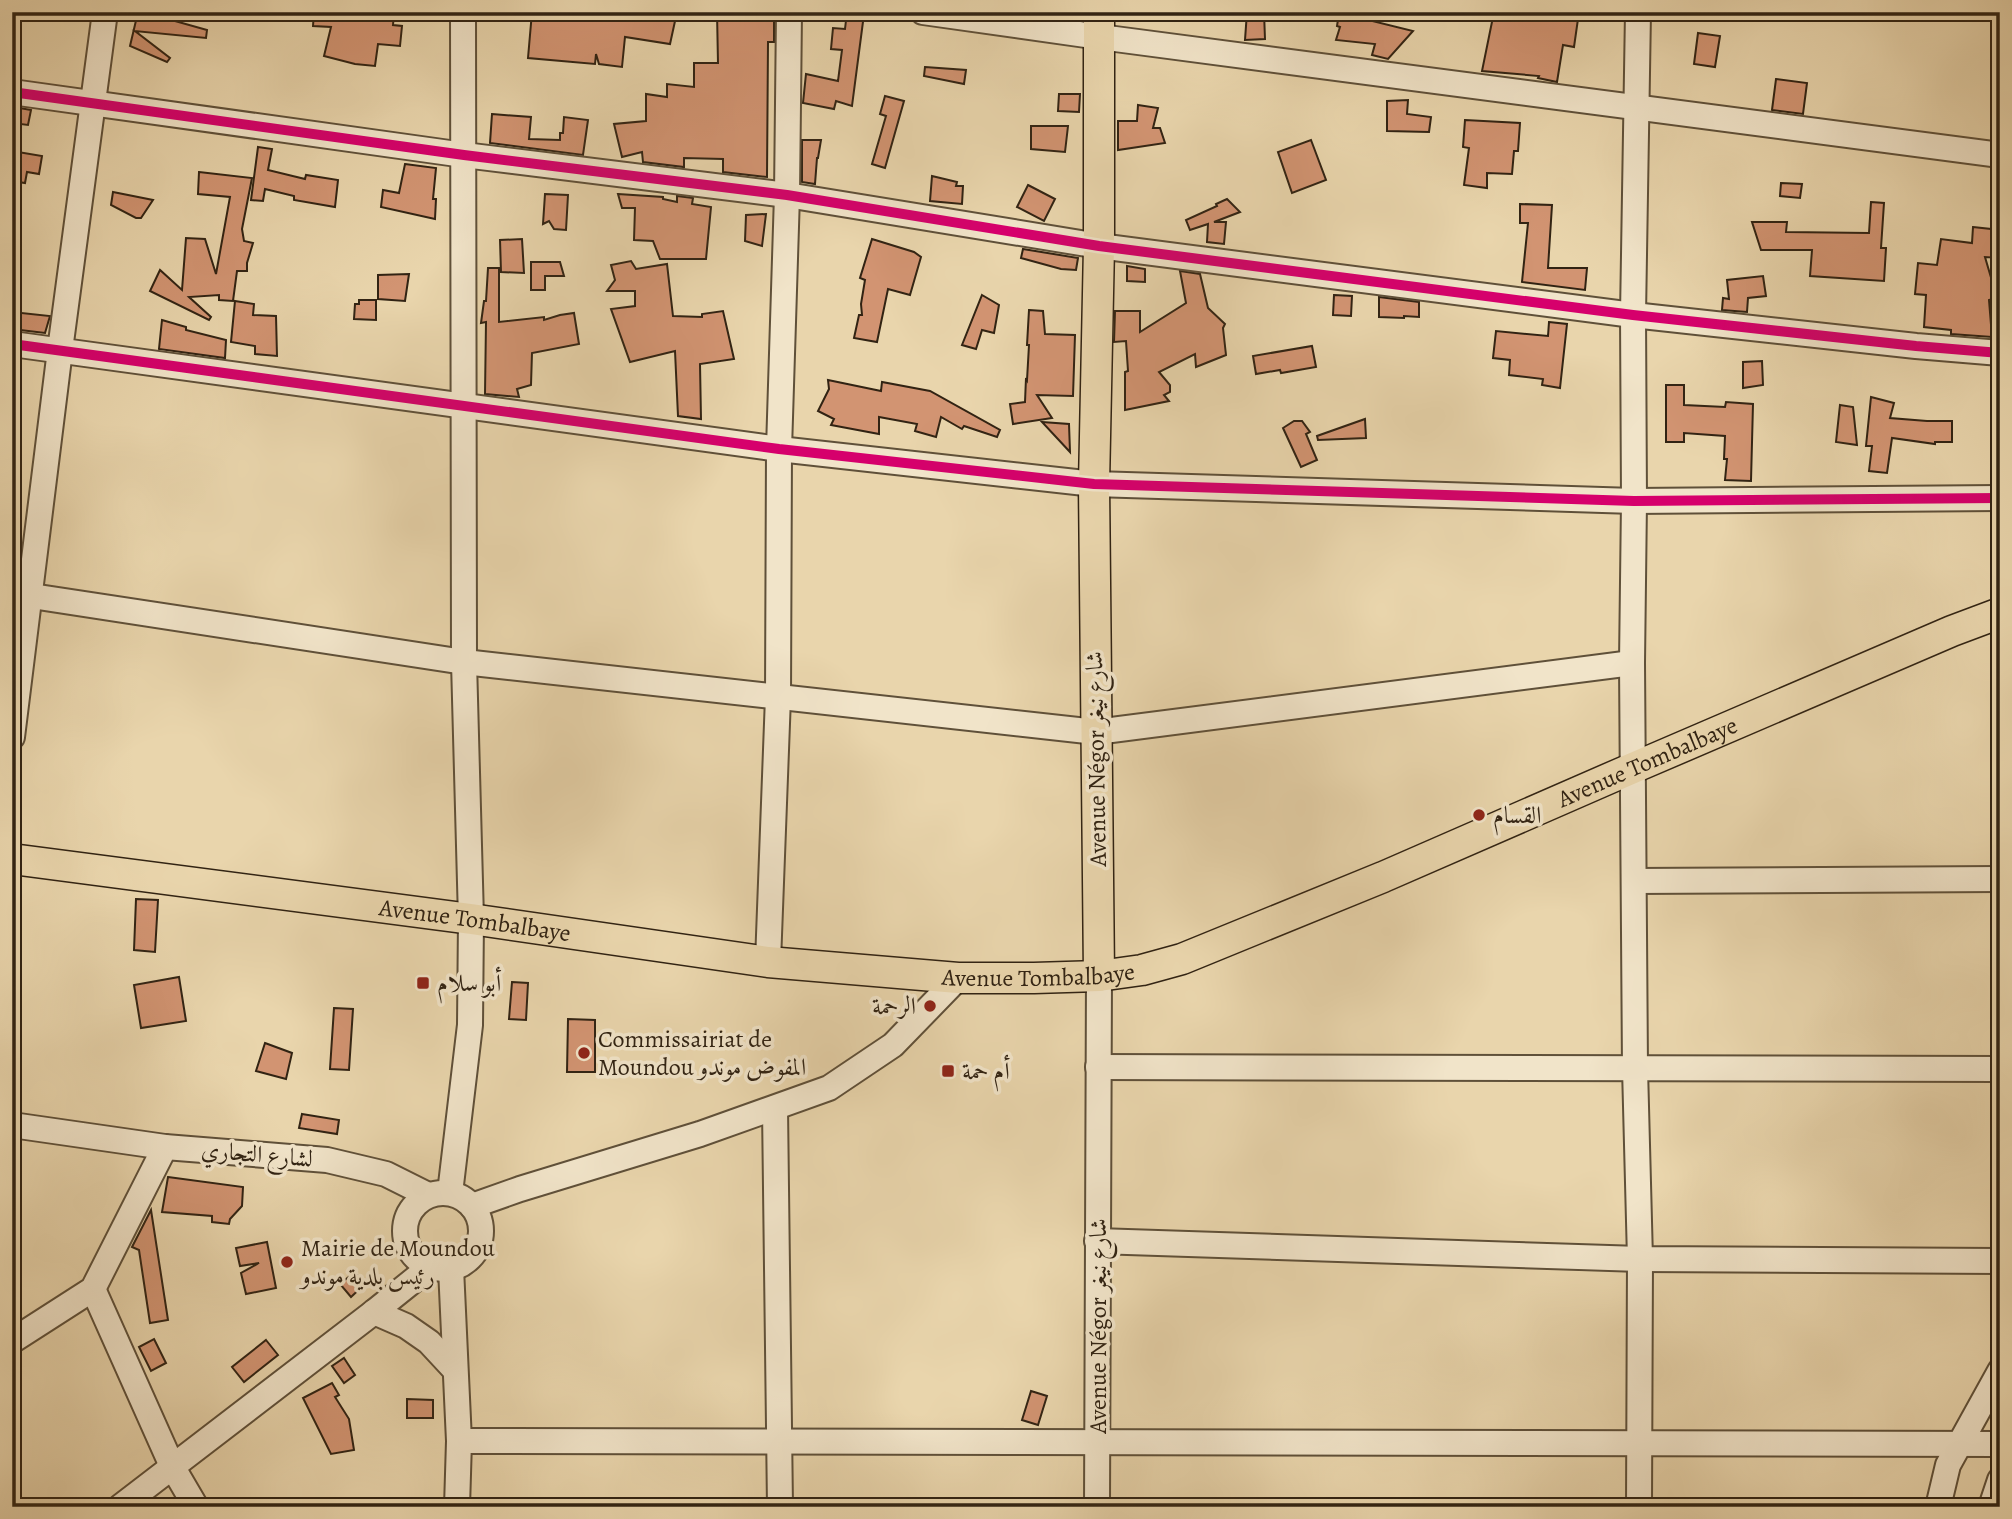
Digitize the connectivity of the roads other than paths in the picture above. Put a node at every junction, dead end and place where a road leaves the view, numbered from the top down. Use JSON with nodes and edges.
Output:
{"nodes":[{"id":1,"x":105,"y":12,"type":"edge"},
{"id":2,"x":463,"y":12,"type":"edge"},
{"id":3,"x":789,"y":12,"type":"edge"},
{"id":4,"x":923,"y":12,"type":"edge"},
{"id":5,"x":1638,"y":12,"type":"edge"},
{"id":6,"x":1100,"y":25,"type":"edge"},
{"id":7,"x":12,"y":92,"type":"edge"},
{"id":8,"x":93,"y":102,"type":"junction"},
{"id":9,"x":1637,"y":108,"type":"junction"},
{"id":10,"x":464,"y":155,"type":"junction"},
{"id":11,"x":2000,"y":155,"type":"edge"},
{"id":12,"x":787,"y":195,"type":"junction"},
{"id":13,"x":1099,"y":246,"type":"junction"},
{"id":14,"x":1633,"y":315,"type":"junction"},
{"id":15,"x":12,"y":344,"type":"edge"},
{"id":16,"x":60,"y":350,"type":"junction"},
{"id":17,"x":2000,"y":353,"type":"edge"},
{"id":18,"x":463,"y":405,"type":"junction"},
{"id":19,"x":779,"y":449,"type":"junction"},
{"id":20,"x":1094,"y":484,"type":"junction"},
{"id":21,"x":2000,"y":498,"type":"edge"},
{"id":22,"x":1634,"y":501,"type":"junction"},
{"id":23,"x":21,"y":594,"type":"edge"},
{"id":24,"x":2000,"y":613,"type":"edge"},
{"id":25,"x":464,"y":662,"type":"junction"},
{"id":26,"x":1632,"y":663,"type":"junction"},
{"id":27,"x":778,"y":697,"type":"junction"},
{"id":28,"x":1096,"y":732,"type":"junction"},
{"id":29,"x":12,"y":737,"type":"edge"},
{"id":30,"x":1633,"y":768,"type":"junction"},
{"id":31,"x":12,"y":859,"type":"edge"},
{"id":32,"x":2000,"y":879,"type":"edge"},
{"id":33,"x":1634,"y":881,"type":"junction"},
{"id":34,"x":471,"y":919,"type":"junction"},
{"id":35,"x":768,"y":962,"type":"junction"},
{"id":36,"x":1099,"y":976,"type":"junction"},
{"id":37,"x":958,"y":978,"type":"junction"},
{"id":38,"x":1098,"y":1067,"type":"junction"},
{"id":39,"x":1635,"y":1068,"type":"junction"},
{"id":40,"x":2000,"y":1069,"type":"edge"},
{"id":41,"x":775,"y":1108,"type":"junction"},
{"id":42,"x":12,"y":1125,"type":"edge"},
{"id":43,"x":165,"y":1147,"type":"junction"},
{"id":44,"x":439,"y":1194,"type":"junction"},
{"id":45,"x":472,"y":1206,"type":"junction"},
{"id":46,"x":1097,"y":1241,"type":"junction"},
{"id":47,"x":1640,"y":1259,"type":"junction"},
{"id":48,"x":2000,"y":1261,"type":"edge"},
{"id":49,"x":441,"y":1267,"type":"junction"},
{"id":50,"x":93,"y":1289,"type":"junction"},
{"id":51,"x":374,"y":1312,"type":"junction"},
{"id":52,"x":12,"y":1341,"type":"edge"},
{"id":53,"x":455,"y":1370,"type":"junction"},
{"id":54,"x":2000,"y":1371,"type":"edge"},
{"id":55,"x":459,"y":1441,"type":"junction"},
{"id":56,"x":780,"y":1441,"type":"junction"},
{"id":57,"x":1098,"y":1444,"type":"junction"},
{"id":58,"x":1959,"y":1444,"type":"junction"},
{"id":59,"x":1994,"y":1444,"type":"edge"},
{"id":60,"x":1639,"y":1446,"type":"junction"},
{"id":61,"x":172,"y":1466,"type":"junction"},
{"id":62,"x":2000,"y":1480,"type":"edge"},
{"id":63,"x":120,"y":1507,"type":"edge"},
{"id":64,"x":196,"y":1507,"type":"edge"},
{"id":65,"x":457,"y":1507,"type":"edge"},
{"id":66,"x":780,"y":1507,"type":"edge"},
{"id":67,"x":1097,"y":1507,"type":"edge"},
{"id":68,"x":1639,"y":1507,"type":"edge"},
{"id":69,"x":1938,"y":1507,"type":"edge"},
{"id":70,"x":1991,"y":1507,"type":"edge"}],
"edges":[{"from":1,"to":8,"type":"street"},
{"from":2,"to":10,"type":"street"},
{"from":3,"to":12,"type":"street"},
{"from":4,"to":6,"type":"street"},
{"from":5,"to":9,"type":"street"},
{"from":6,"to":9,"type":"street"},
{"from":6,"to":13,"type":"main road","name":"Avenue Négor شارع نيغر"},
{"from":7,"to":8,"type":"street"},
{"from":8,"to":10,"type":"street"},
{"from":8,"to":16,"type":"street"},
{"from":9,"to":11,"type":"street"},
{"from":9,"to":14,"type":"street"},
{"from":10,"to":12,"type":"street"},
{"from":10,"to":18,"type":"street"},
{"from":12,"to":13,"type":"street"},
{"from":12,"to":19,"type":"street"},
{"from":13,"to":14,"type":"street"},
{"from":13,"to":20,"type":"main road","name":"Avenue Négor شارع نيغر"},
{"from":14,"to":17,"type":"street"},
{"from":14,"to":22,"type":"street"},
{"from":15,"to":16,"type":"street"},
{"from":16,"to":18,"type":"street"},
{"from":16,"to":23,"type":"street"},
{"from":18,"to":19,"type":"street"},
{"from":18,"to":25,"type":"street"},
{"from":19,"to":20,"type":"street"},
{"from":19,"to":27,"type":"street"},
{"from":20,"to":22,"type":"street"},
{"from":20,"to":28,"type":"main road","name":"Avenue Négor شارع نيغر"},
{"from":21,"to":22,"type":"street"},
{"from":22,"to":26,"type":"street"},
{"from":23,"to":25,"type":"street"},
{"from":23,"to":29,"type":"street"},
{"from":24,"to":30,"type":"main road","name":"Avenue Tombalbaye"},
{"from":25,"to":27,"type":"street"},
{"from":25,"to":34,"type":"street"},
{"from":26,"to":28,"type":"street"},
{"from":26,"to":30,"type":"street"},
{"from":27,"to":28,"type":"street"},
{"from":27,"to":35,"type":"street"},
{"from":28,"to":36,"type":"main road","name":"Avenue Négor شارع نيغر"},
{"from":30,"to":33,"type":"street"},
{"from":30,"to":36,"type":"main road","name":"Avenue Tombalbaye"},
{"from":31,"to":34,"type":"main road","name":"Avenue Tombalbaye"},
{"from":32,"to":33,"type":"street"},
{"from":33,"to":39,"type":"street"},
{"from":34,"to":35,"type":"main road","name":"Avenue Tombalbaye"},
{"from":34,"to":44,"type":"street"},
{"from":35,"to":37,"type":"main road","name":"Avenue Tombalbaye"},
{"from":36,"to":37,"type":"main road","name":"Avenue Tombalbaye"},
{"from":36,"to":38,"type":"street","name":"Avenue Négor شارع نيغر"},
{"from":37,"to":41,"type":"street"},
{"from":38,"to":39,"type":"street"},
{"from":38,"to":46,"type":"street","name":"Avenue Négor شارع نيغر"},
{"from":39,"to":40,"type":"street"},
{"from":39,"to":47,"type":"street"},
{"from":41,"to":45,"type":"street"},
{"from":41,"to":56,"type":"street"},
{"from":42,"to":43,"type":"street","name":"لشارع التجاري"},
{"from":43,"to":44,"type":"street","name":"لشارع التجاري"},
{"from":43,"to":50,"type":"street"},
{"from":44,"to":45,"type":"street"},
{"from":44,"to":49,"type":"street"},
{"from":45,"to":49,"type":"street"},
{"from":46,"to":47,"type":"street"},
{"from":46,"to":57,"type":"street","name":"Avenue Négor شارع نيغر"},
{"from":47,"to":48,"type":"street"},
{"from":47,"to":60,"type":"street"},
{"from":49,"to":51,"type":"street"},
{"from":49,"to":53,"type":"street"},
{"from":50,"to":52,"type":"street"},
{"from":50,"to":61,"type":"street"},
{"from":51,"to":53,"type":"street"},
{"from":51,"to":61,"type":"street"},
{"from":53,"to":55,"type":"street"},
{"from":54,"to":58,"type":"street"},
{"from":55,"to":56,"type":"street"},
{"from":55,"to":65,"type":"street"},
{"from":56,"to":57,"type":"street"},
{"from":56,"to":66,"type":"street"},
{"from":57,"to":60,"type":"street"},
{"from":57,"to":67,"type":"street","name":"Avenue Négor شارع نيغر"},
{"from":58,"to":59,"type":"street"},
{"from":58,"to":60,"type":"street"},
{"from":58,"to":69,"type":"street"},
{"from":60,"to":68,"type":"street"},
{"from":61,"to":63,"type":"street"},
{"from":61,"to":64,"type":"street"},
{"from":62,"to":70,"type":"street"}]}
